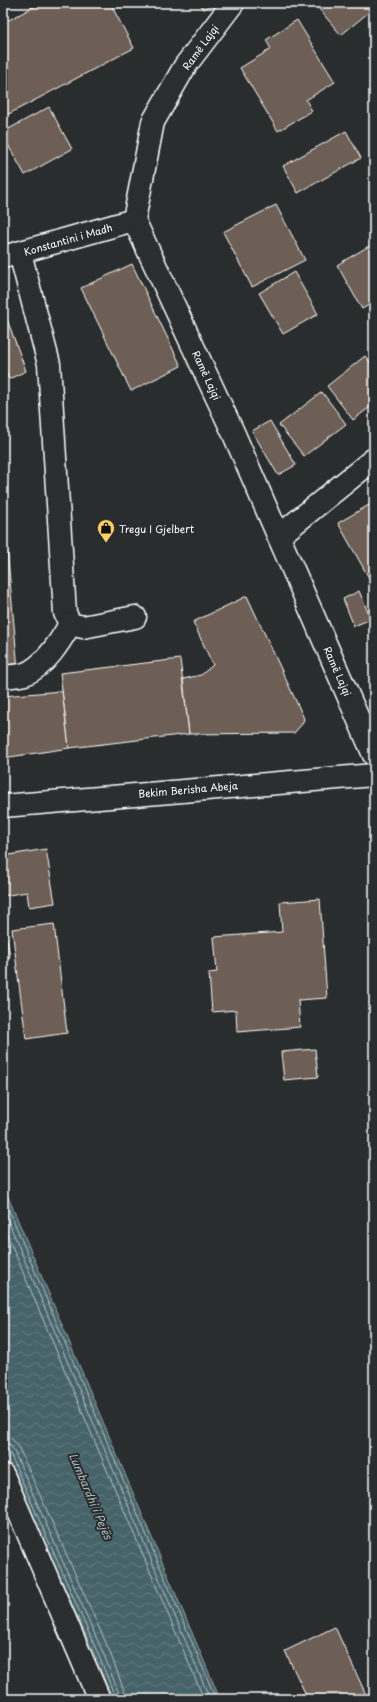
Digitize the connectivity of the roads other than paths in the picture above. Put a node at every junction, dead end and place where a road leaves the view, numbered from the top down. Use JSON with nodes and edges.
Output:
{"nodes":[{"id":1,"x":233,"y":3,"type":"edge"},
{"id":2,"x":134,"y":220,"type":"junction"},
{"id":3,"x":12,"y":255,"type":"edge"},
{"id":4,"x":374,"y":459,"type":"edge"},
{"id":5,"x":279,"y":536,"type":"junction"},
{"id":6,"x":135,"y":617,"type":"dead end"},
{"id":7,"x":70,"y":624,"type":"junction"},
{"id":8,"x":3,"y":677,"type":"edge"},
{"id":9,"x":374,"y":754,"type":"edge"},
{"id":10,"x":374,"y":775,"type":"edge"},
{"id":11,"x":3,"y":806,"type":"edge"},
{"id":12,"x":3,"y":1475,"type":"edge"},
{"id":13,"x":7,"y":1497,"type":"edge"},
{"id":14,"x":99,"y":1699,"type":"edge"}],
"edges":[{"from":1,"to":2,"type":"street","name":"Ramē Lajqi"},
{"from":2,"to":3,"type":"street","name":"Konstantini i Madh"},
{"from":2,"to":5,"type":"street","name":"Ramē Lajqi"},
{"from":3,"to":7,"type":"street"},
{"from":4,"to":5,"type":"street"},
{"from":5,"to":9,"type":"street","name":"Ramē Lajqi"},
{"from":6,"to":7,"type":"street"},
{"from":7,"to":8,"type":"street"},
{"from":10,"to":11,"type":"street","name":"Bekim Berisha Abeja"},
{"from":12,"to":13,"type":"street"},
{"from":13,"to":14,"type":"street"}]}
